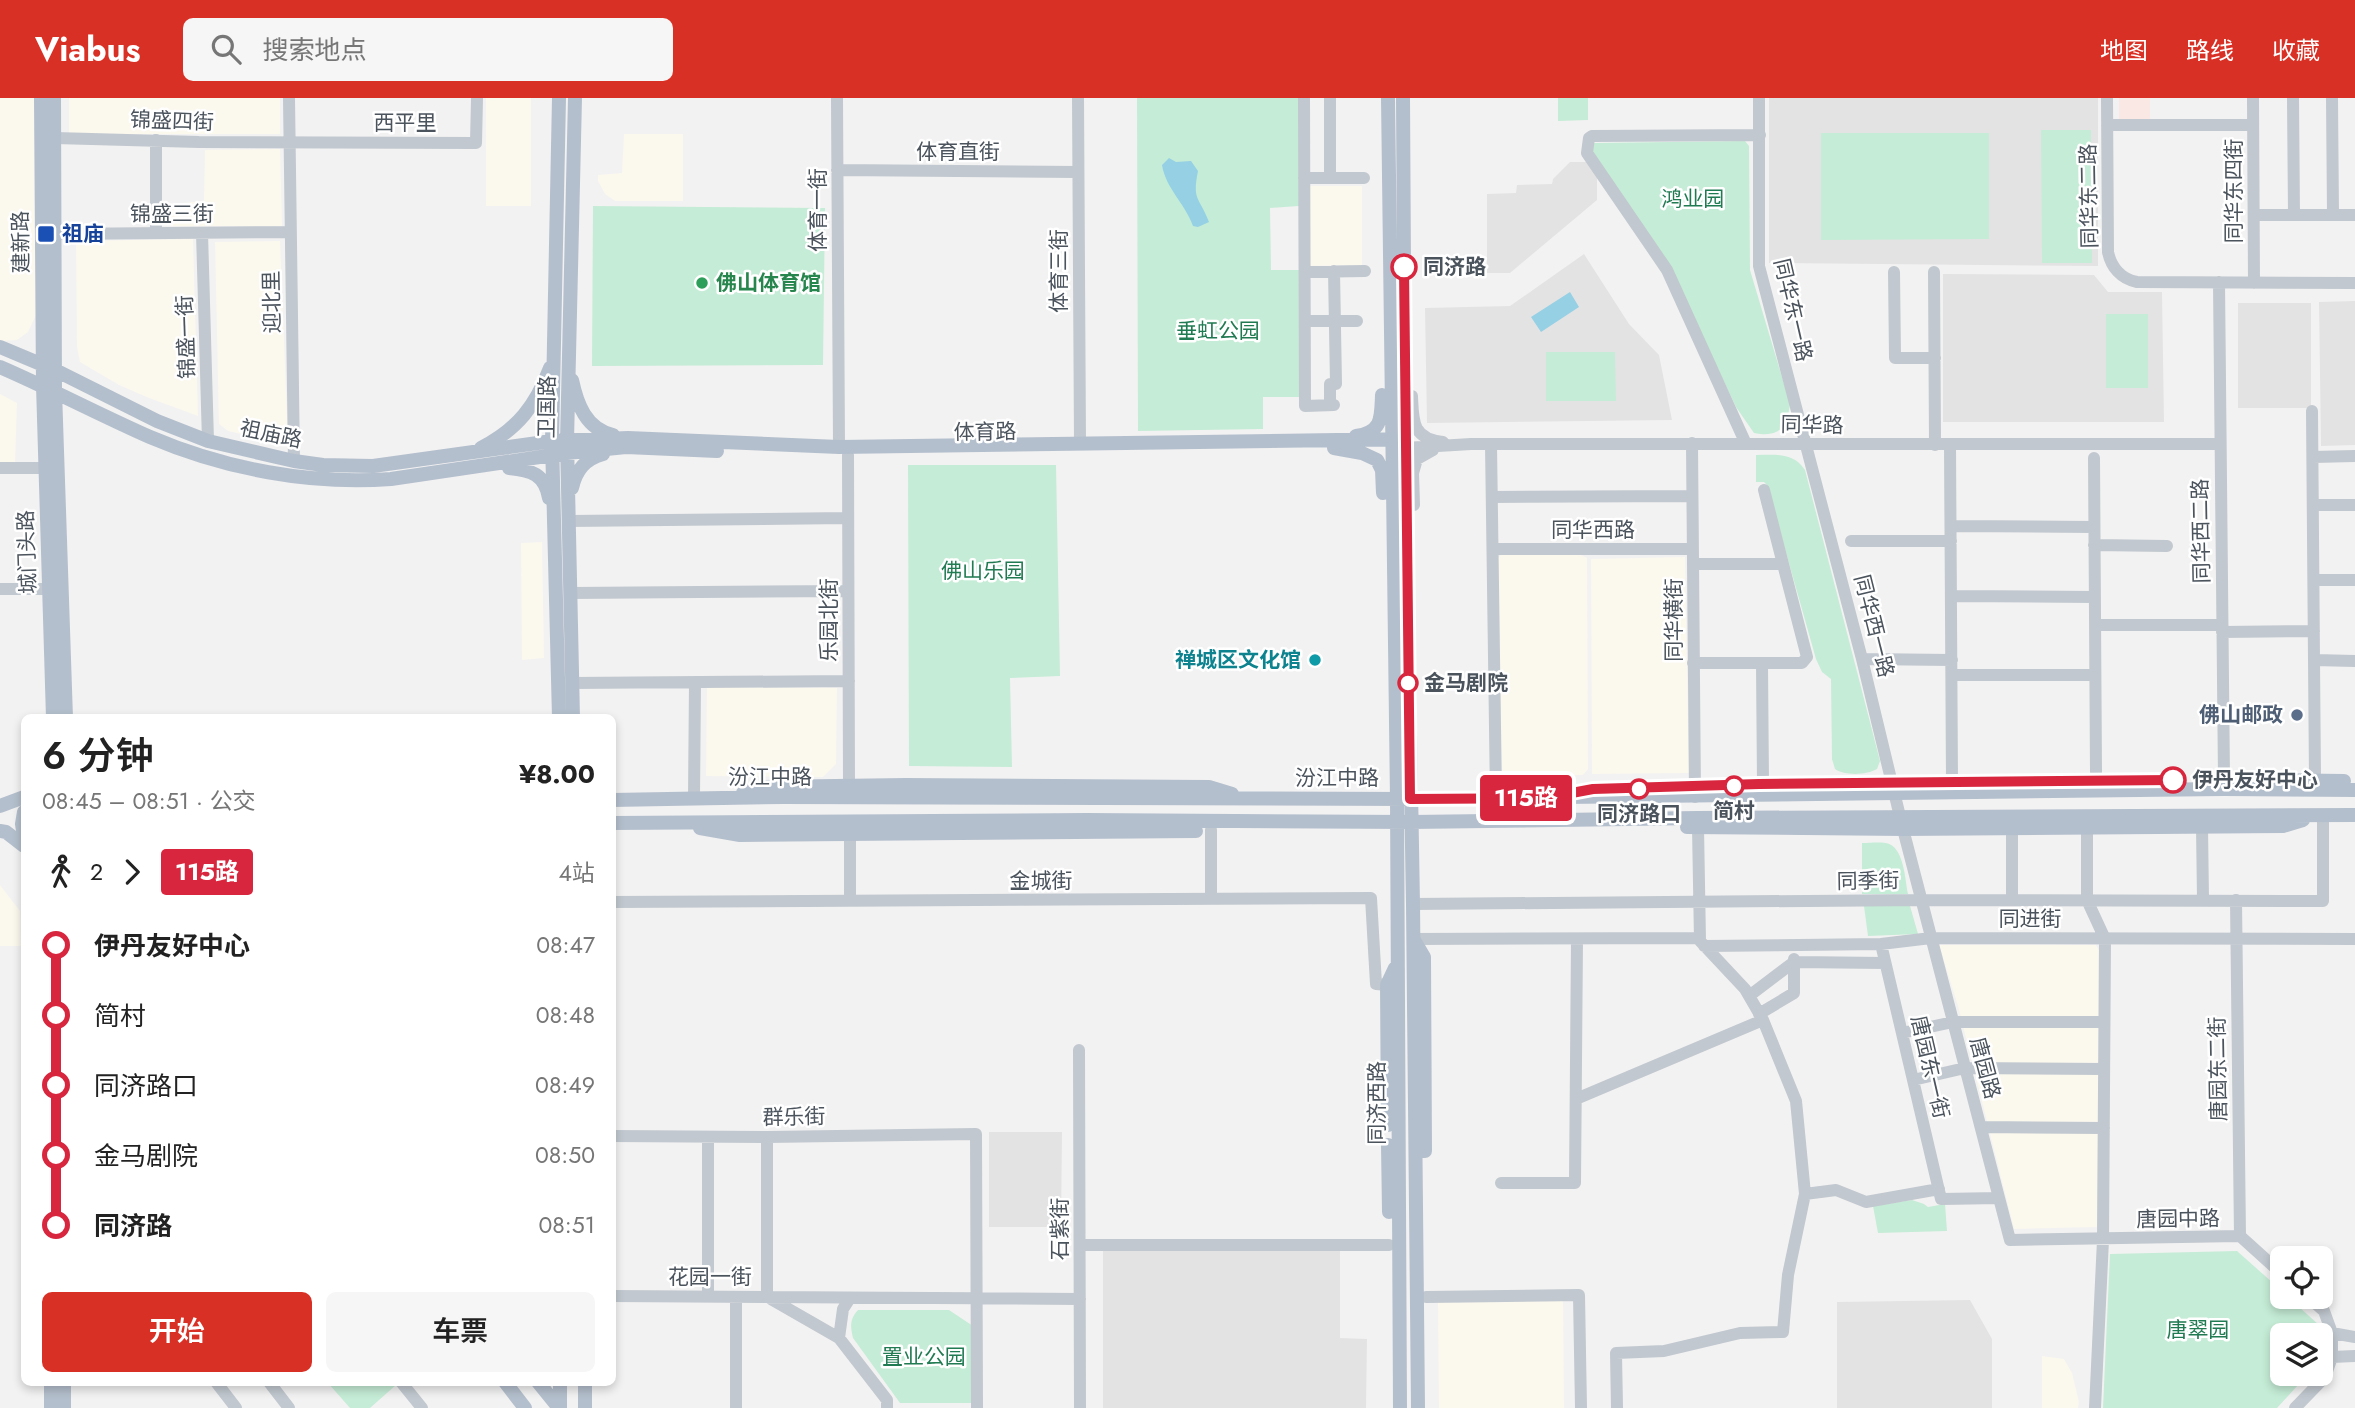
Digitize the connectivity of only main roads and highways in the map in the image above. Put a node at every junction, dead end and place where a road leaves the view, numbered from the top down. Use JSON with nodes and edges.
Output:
{"nodes":[{"id":1,"x":41,"y":98,"type":"edge"},
{"id":2,"x":54,"y":98,"type":"edge"},
{"id":3,"x":559,"y":98,"type":"edge"},
{"id":4,"x":575,"y":98,"type":"edge"},
{"id":5,"x":1379,"y":98,"type":"edge"},
{"id":6,"x":1388,"y":98,"type":"edge"},
{"id":7,"x":1403,"y":98,"type":"edge"},
{"id":8,"x":0,"y":347,"type":"edge"},
{"id":9,"x":553,"y":360,"type":"junction"},
{"id":10,"x":569,"y":360,"type":"junction"},
{"id":11,"x":0,"y":367,"type":"edge"},
{"id":12,"x":49,"y":367,"type":"junction"},
{"id":13,"x":49,"y":388,"type":"junction"},
{"id":14,"x":1382,"y":393,"type":"junction"},
{"id":15,"x":1391,"y":406,"type":"junction"},
{"id":16,"x":630,"y":441,"type":"junction"},
{"id":17,"x":1333,"y":444,"type":"junction"},
{"id":18,"x":1398,"y":444,"type":"junction"},
{"id":19,"x":560,"y":447,"type":"junction"},
{"id":20,"x":843,"y":451,"type":"junction"},
{"id":21,"x":471,"y":453,"type":"junction"},
{"id":22,"x":486,"y":466,"type":"junction"},
{"id":23,"x":1399,"y":484,"type":"junction"},
{"id":24,"x":1383,"y":505,"type":"junction"},
{"id":25,"x":563,"y":519,"type":"junction"},
{"id":26,"x":1396,"y":712,"type":"junction"},
{"id":27,"x":53,"y":714,"type":"edge"},
{"id":28,"x":66,"y":714,"type":"edge"},
{"id":29,"x":559,"y":714,"type":"edge"},
{"id":30,"x":573,"y":714,"type":"edge"},
{"id":31,"x":1409,"y":755,"type":"junction"},
{"id":32,"x":2355,"y":782,"type":"edge"},
{"id":33,"x":1894,"y":788,"type":"junction"},
{"id":34,"x":2355,"y":790,"type":"edge"},
{"id":35,"x":1695,"y":792,"type":"junction"},
{"id":36,"x":21,"y":798,"type":"edge"},
{"id":37,"x":728,"y":798,"type":"junction"},
{"id":38,"x":1250,"y":799,"type":"junction"},
{"id":39,"x":1404,"y":799,"type":"junction"},
{"id":40,"x":616,"y":800,"type":"edge"},
{"id":41,"x":0,"y":806,"type":"edge"},
{"id":42,"x":2323,"y":815,"type":"junction"},
{"id":43,"x":2355,"y":815,"type":"edge"},
{"id":44,"x":1546,"y":820,"type":"junction"},
{"id":45,"x":1251,"y":821,"type":"junction"},
{"id":46,"x":671,"y":822,"type":"junction"},
{"id":47,"x":1404,"y":822,"type":"junction"},
{"id":48,"x":1902,"y":823,"type":"junction"},
{"id":49,"x":616,"y":824,"type":"edge"},
{"id":50,"x":0,"y":831,"type":"edge"},
{"id":51,"x":21,"y":844,"type":"edge"},
{"id":52,"x":1413,"y":939,"type":"junction"},
{"id":53,"x":1398,"y":960,"type":"junction"},
{"id":54,"x":1398,"y":1127,"type":"junction"},
{"id":55,"x":1388,"y":1152,"type":"junction"},
{"id":56,"x":1399,"y":1182,"type":"junction"},
{"id":57,"x":51,"y":1386,"type":"edge"},
{"id":58,"x":64,"y":1386,"type":"edge"},
{"id":59,"x":508,"y":1386,"type":"edge"},
{"id":60,"x":541,"y":1386,"type":"edge"},
{"id":61,"x":560,"y":1386,"type":"edge"},
{"id":62,"x":585,"y":1386,"type":"edge"},
{"id":63,"x":51,"y":1408,"type":"edge"},
{"id":64,"x":64,"y":1408,"type":"edge"},
{"id":65,"x":525,"y":1408,"type":"edge"},
{"id":66,"x":559,"y":1408,"type":"edge"},
{"id":67,"x":585,"y":1408,"type":"edge"},
{"id":68,"x":1391,"y":1408,"type":"edge"},
{"id":69,"x":1400,"y":1408,"type":"edge"},
{"id":70,"x":1418,"y":1408,"type":"edge"},
{"id":71,"x":1427,"y":1408,"type":"edge"}],
"edges":[{"from":1,"to":12,"type":"main road","name":"建新路"},
{"from":2,"to":12,"type":"main road","name":"建新路"},
{"from":3,"to":9,"type":"main road"},
{"from":4,"to":10,"type":"main road","name":"卫国路"},
{"from":5,"to":14,"type":"main road"},
{"from":6,"to":15,"type":"main road"},
{"from":7,"to":18,"type":"main road"},
{"from":8,"to":12,"type":"main road","name":"祖庙路"},
{"from":9,"to":19,"type":"main road"},
{"from":9,"to":21,"type":"main road"},
{"from":10,"to":16,"type":"main road"},
{"from":10,"to":19,"type":"main road","name":"卫国路"},
{"from":11,"to":13,"type":"main road","name":"祖庙路"},
{"from":12,"to":13,"type":"main road","name":"建新路"},
{"from":12,"to":21,"type":"main road","name":"祖庙路"},
{"from":13,"to":22,"type":"main road","name":"祖庙路"},
{"from":13,"to":27,"type":"main road","name":"城门头路"},
{"from":13,"to":28,"type":"main road","name":"城门头路"},
{"from":14,"to":15,"type":"main road"},
{"from":14,"to":17,"type":"main road"},
{"from":15,"to":18,"type":"main road"},
{"from":16,"to":19,"type":"main road","name":"体育路"},
{"from":16,"to":20,"type":"main road","name":"体育路"},
{"from":16,"to":25,"type":"main road"},
{"from":17,"to":18,"type":"main road","name":"体育路"},
{"from":17,"to":20,"type":"main road","name":"体育路"},
{"from":17,"to":20,"type":"main road","name":"体育路"},
{"from":17,"to":24,"type":"main road"},
{"from":18,"to":23,"type":"main road"},
{"from":19,"to":21,"type":"main road","name":"祖庙路"},
{"from":19,"to":22,"type":"main road","name":"祖庙路"},
{"from":19,"to":25,"type":"main road","name":"卫国路"},
{"from":22,"to":25,"type":"main road"},
{"from":23,"to":24,"type":"main road"},
{"from":23,"to":26,"type":"main road"},
{"from":23,"to":31,"type":"main road"},
{"from":23,"to":31,"type":"main road"},
{"from":24,"to":26,"type":"main road"},
{"from":25,"to":29,"type":"main road","name":"卫国路"},
{"from":25,"to":30,"type":"main road","name":"卫国路"},
{"from":26,"to":39,"type":"main road"},
{"from":31,"to":39,"type":"main road"},
{"from":32,"to":33,"type":"main road"},
{"from":33,"to":34,"type":"main road","name":"汾江中路"},
{"from":33,"to":35,"type":"main road","name":"汾江中路"},
{"from":33,"to":35,"type":"main road"},
{"from":35,"to":39,"type":"main road","name":"汾江中路"},
{"from":36,"to":41,"type":"main road"},
{"from":37,"to":38,"type":"main road","name":"汾江中路"},
{"from":37,"to":38,"type":"main road"},
{"from":37,"to":40,"type":"main road","name":"汾江中路"},
{"from":38,"to":39,"type":"main road","name":"汾江中路"},
{"from":39,"to":47,"type":"main road","name":"同济西路"},
{"from":42,"to":43,"type":"main road","name":"汾江中路"},
{"from":42,"to":48,"type":"main road","name":"汾江中路"},
{"from":42,"to":48,"type":"main road"},
{"from":44,"to":47,"type":"main road","name":"汾江中路"},
{"from":44,"to":48,"type":"main road","name":"汾江中路"},
{"from":44,"to":48,"type":"main road"},
{"from":45,"to":46,"type":"main road","name":"汾江中路"},
{"from":45,"to":46,"type":"main road"},
{"from":45,"to":47,"type":"main road","name":"汾江中路"},
{"from":46,"to":49,"type":"main road","name":"汾江中路"},
{"from":47,"to":52,"type":"main road","name":"同济西路"},
{"from":47,"to":53,"type":"main road","name":"同济西路"},
{"from":50,"to":51,"type":"main road"},
{"from":52,"to":70,"type":"main road","name":"同济西路"},
{"from":52,"to":71,"type":"main road"},
{"from":53,"to":54,"type":"main road","name":"同济西路"},
{"from":53,"to":55,"type":"main road"},
{"from":54,"to":55,"type":"main road"},
{"from":54,"to":56,"type":"main road","name":"同济西路"},
{"from":55,"to":56,"type":"main road"},
{"from":55,"to":68,"type":"main road"},
{"from":56,"to":69,"type":"main road","name":"同济西路"},
{"from":57,"to":63,"type":"main road"},
{"from":58,"to":64,"type":"main road"},
{"from":59,"to":65,"type":"main road"},
{"from":60,"to":66,"type":"main road"},
{"from":61,"to":66,"type":"main road"},
{"from":62,"to":67,"type":"main road"}]}
